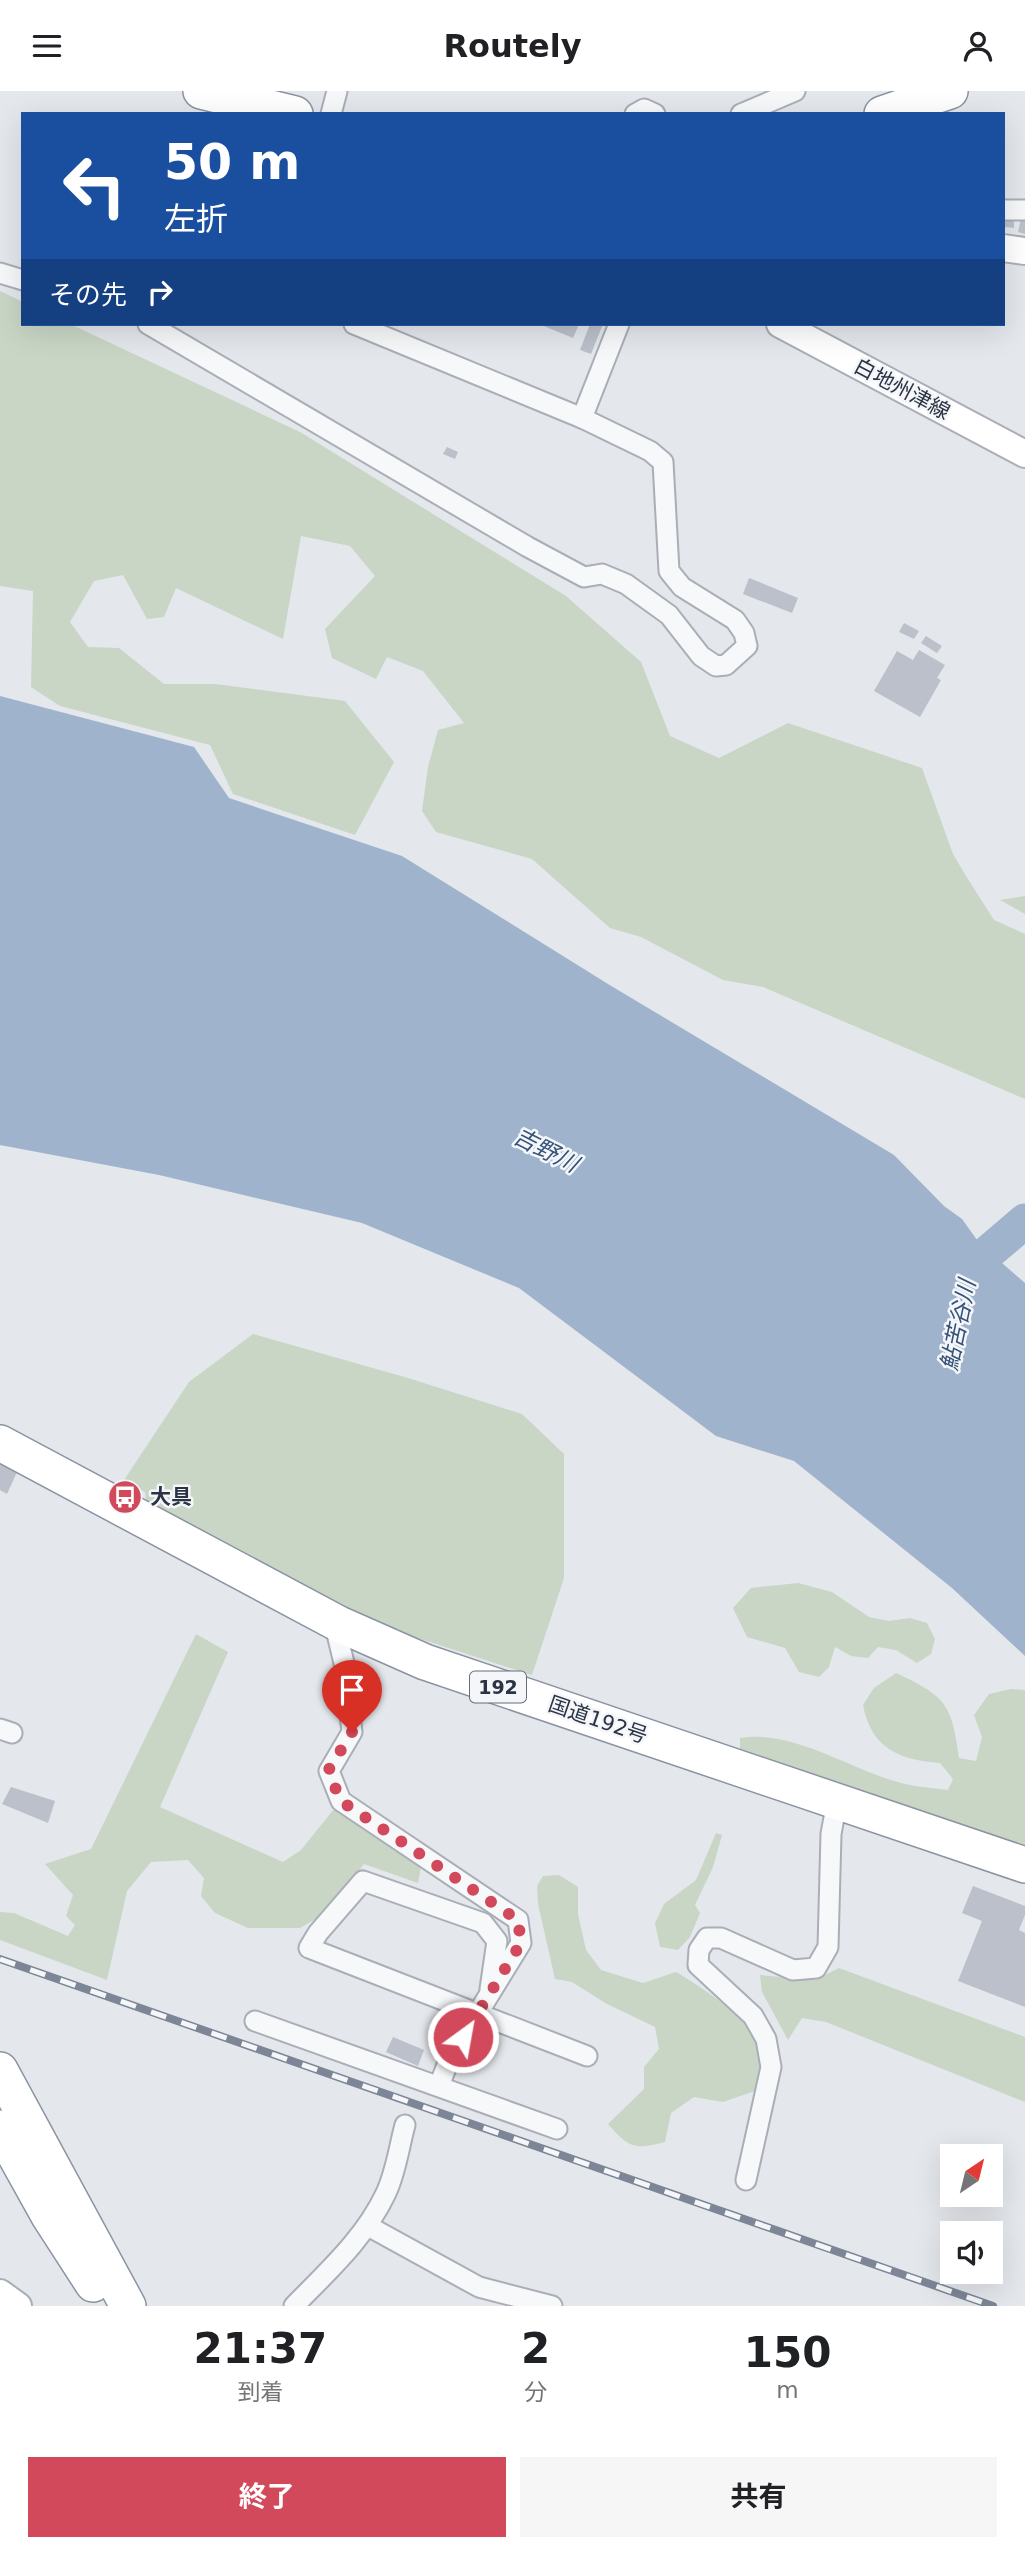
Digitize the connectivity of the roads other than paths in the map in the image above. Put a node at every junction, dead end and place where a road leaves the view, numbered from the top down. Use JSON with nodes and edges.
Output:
{"nodes":[{"id":1,"x":201,"y":91,"type":"edge"},
{"id":2,"x":337,"y":91,"type":"edge"},
{"id":3,"x":755,"y":91,"type":"edge"},
{"id":4,"x":795,"y":91,"type":"edge"},
{"id":5,"x":950,"y":91,"type":"edge"},
{"id":6,"x":287,"y":112,"type":"edge"},
{"id":7,"x":332,"y":112,"type":"edge"},
{"id":8,"x":743,"y":112,"type":"edge"},
{"id":9,"x":744,"y":112,"type":"edge"},
{"id":10,"x":888,"y":112,"type":"edge"},
{"id":11,"x":1005,"y":210,"type":"edge"},
{"id":12,"x":1025,"y":210,"type":"edge"},
{"id":13,"x":1005,"y":249,"type":"edge"},
{"id":14,"x":1025,"y":251,"type":"edge"},
{"id":15,"x":0,"y":273,"type":"edge"},
{"id":16,"x":21,"y":279,"type":"edge"},
{"id":17,"x":151,"y":326,"type":"edge"},
{"id":18,"x":359,"y":326,"type":"edge"},
{"id":19,"x":618,"y":326,"type":"edge"},
{"id":20,"x":784,"y":326,"type":"edge"},
{"id":21,"x":582,"y":418,"type":"junction"},
{"id":22,"x":1025,"y":454,"type":"edge"},
{"id":23,"x":0,"y":1443,"type":"edge"},
{"id":24,"x":339,"y":1624,"type":"junction"},
{"id":25,"x":837,"y":1801,"type":"junction"},
{"id":26,"x":1025,"y":1865,"type":"edge"},
{"id":27,"x":491,"y":1992,"type":"junction"},
{"id":28,"x":478,"y":2014,"type":"junction"},
{"id":29,"x":255,"y":2021,"type":"dead end"},
{"id":30,"x":587,"y":2056,"type":"dead end"},
{"id":31,"x":0,"y":2070,"type":"edge"},
{"id":32,"x":439,"y":2086,"type":"junction"},
{"id":33,"x":405,"y":2125,"type":"dead end"},
{"id":34,"x":0,"y":2128,"type":"edge"},
{"id":35,"x":557,"y":2129,"type":"dead end"},
{"id":36,"x":746,"y":2180,"type":"dead end"},
{"id":37,"x":368,"y":2226,"type":"junction"},
{"id":38,"x":0,"y":2293,"type":"edge"},
{"id":39,"x":18,"y":2306,"type":"edge"},
{"id":40,"x":104,"y":2306,"type":"edge"},
{"id":41,"x":128,"y":2306,"type":"edge"},
{"id":42,"x":294,"y":2306,"type":"edge"},
{"id":43,"x":552,"y":2306,"type":"edge"}],
"edges":[{"from":1,"to":6,"type":"highway"},
{"from":2,"to":7,"type":"street"},
{"from":3,"to":8,"type":"street"},
{"from":4,"to":9,"type":"street"},
{"from":5,"to":10,"type":"highway"},
{"from":11,"to":12,"type":"street"},
{"from":13,"to":14,"type":"main road"},
{"from":15,"to":16,"type":"street"},
{"from":17,"to":21,"type":"street"},
{"from":18,"to":21,"type":"street"},
{"from":19,"to":21,"type":"street"},
{"from":20,"to":22,"type":"main road","name":"白地州津線"},
{"from":23,"to":24,"type":"highway","name":"国道192号","number":"192"},
{"from":24,"to":25,"type":"highway","name":"国道192号","number":"192"},
{"from":24,"to":27,"type":"street"},
{"from":25,"to":26,"type":"highway","name":"国道192号","number":"192"},
{"from":25,"to":36,"type":"street"},
{"from":27,"to":28,"type":"street"},
{"from":27,"to":28,"type":"street"},
{"from":28,"to":30,"type":"street"},
{"from":28,"to":32,"type":"street"},
{"from":29,"to":32,"type":"street"},
{"from":31,"to":41,"type":"highway"},
{"from":32,"to":35,"type":"street"},
{"from":33,"to":37,"type":"street"},
{"from":34,"to":40,"type":"highway"},
{"from":37,"to":42,"type":"street"},
{"from":37,"to":43,"type":"street"},
{"from":38,"to":39,"type":"main road"}]}
